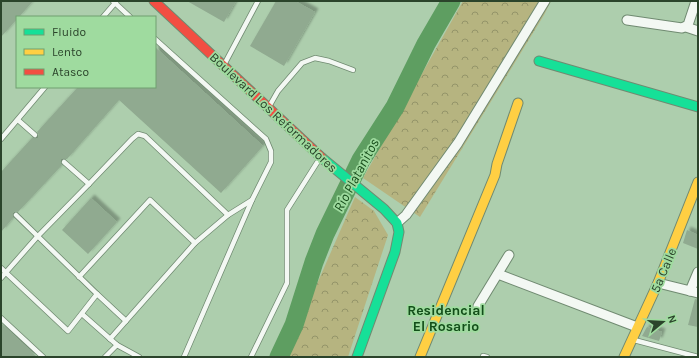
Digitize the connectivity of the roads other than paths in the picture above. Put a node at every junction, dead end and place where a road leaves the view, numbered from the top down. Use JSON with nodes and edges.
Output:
{"nodes":[{"id":1,"x":154,"y":1,"type":"edge"},
{"id":2,"x":258,"y":1,"type":"edge"},
{"id":3,"x":545,"y":1,"type":"edge"},
{"id":4,"x":696,"y":1,"type":"edge"},
{"id":5,"x":115,"y":2,"type":"edge"},
{"id":6,"x":105,"y":16,"type":"edge"},
{"id":7,"x":129,"y":16,"type":"edge"},
{"id":8,"x":627,"y":20,"type":"dead end"},
{"id":9,"x":686,"y":27,"type":"junction"},
{"id":10,"x":698,"y":31,"type":"edge"},
{"id":11,"x":156,"y":40,"type":"edge"},
{"id":12,"x":539,"y":61,"type":"dead end"},
{"id":13,"x":224,"y":65,"type":"junction"},
{"id":14,"x":353,"y":70,"type":"dead end"},
{"id":15,"x":45,"y":88,"type":"edge"},
{"id":16,"x":518,"y":103,"type":"dead end"},
{"id":17,"x":269,"y":107,"type":"junction"},
{"id":18,"x":698,"y":107,"type":"edge"},
{"id":19,"x":18,"y":120,"type":"junction"},
{"id":20,"x":35,"y":134,"type":"dead end"},
{"id":21,"x":1,"y":139,"type":"edge"},
{"id":22,"x":321,"y":157,"type":"junction"},
{"id":23,"x":64,"y":162,"type":"dead end"},
{"id":24,"x":698,"y":182,"type":"edge"},
{"id":25,"x":89,"y":184,"type":"junction"},
{"id":26,"x":252,"y":200,"type":"junction"},
{"id":27,"x":16,"y":215,"type":"dead end"},
{"id":28,"x":228,"y":215,"type":"junction"},
{"id":29,"x":397,"y":224,"type":"junction"},
{"id":30,"x":37,"y":237,"type":"junction"},
{"id":31,"x":195,"y":243,"type":"junction"},
{"id":32,"x":510,"y":256,"type":"dead end"},
{"id":33,"x":1,"y":268,"type":"edge"},
{"id":34,"x":698,"y":272,"type":"edge"},
{"id":35,"x":6,"y":273,"type":"junction"},
{"id":36,"x":498,"y":274,"type":"junction"},
{"id":37,"x":79,"y":277,"type":"junction"},
{"id":38,"x":1,"y":278,"type":"edge"},
{"id":39,"x":658,"y":283,"type":"junction"},
{"id":40,"x":694,"y":292,"type":"edge"},
{"id":41,"x":97,"y":294,"type":"junction"},
{"id":42,"x":478,"y":306,"type":"dead end"},
{"id":43,"x":82,"y":314,"type":"junction"},
{"id":44,"x":1,"y":318,"type":"edge"},
{"id":45,"x":126,"y":321,"type":"junction"},
{"id":46,"x":637,"y":327,"type":"junction"},
{"id":47,"x":110,"y":339,"type":"junction"},
{"id":48,"x":632,"y":339,"type":"junction"},
{"id":49,"x":117,"y":345,"type":"junction"},
{"id":50,"x":43,"y":357,"type":"edge"},
{"id":51,"x":105,"y":357,"type":"edge"},
{"id":52,"x":139,"y":357,"type":"edge"},
{"id":53,"x":184,"y":357,"type":"edge"},
{"id":54,"x":251,"y":357,"type":"edge"},
{"id":55,"x":357,"y":357,"type":"edge"},
{"id":56,"x":420,"y":357,"type":"edge"},
{"id":57,"x":624,"y":357,"type":"edge"},
{"id":58,"x":698,"y":357,"type":"edge"}],
"edges":[{"from":1,"to":13,"type":"street","name":"Boulevard Los Reformadores"},
{"from":2,"to":13,"type":"lane"},
{"from":3,"to":29,"type":"street"},
{"from":4,"to":9,"type":"street"},
{"from":5,"to":6,"type":"lane"},
{"from":5,"to":7,"type":"lane"},
{"from":8,"to":9,"type":"street"},
{"from":9,"to":10,"type":"street"},
{"from":11,"to":26,"type":"lane"},
{"from":12,"to":18,"type":"street"},
{"from":13,"to":17,"type":"street","name":"Boulevard Los Reformadores"},
{"from":14,"to":17,"type":"lane"},
{"from":15,"to":19,"type":"lane"},
{"from":16,"to":56,"type":"street"},
{"from":17,"to":22,"type":"street","name":"Boulevard Los Reformadores"},
{"from":19,"to":20,"type":"lane"},
{"from":19,"to":21,"type":"lane"},
{"from":22,"to":29,"type":"street","name":"Boulevard Los Reformadores"},
{"from":22,"to":54,"type":"lane"},
{"from":23,"to":25,"type":"lane"},
{"from":24,"to":39,"type":"street","name":"5a Calle"},
{"from":25,"to":28,"type":"lane"},
{"from":25,"to":30,"type":"lane"},
{"from":26,"to":28,"type":"lane"},
{"from":26,"to":53,"type":"lane"},
{"from":27,"to":30,"type":"lane"},
{"from":28,"to":31,"type":"lane"},
{"from":29,"to":55,"type":"street"},
{"from":30,"to":35,"type":"lane"},
{"from":30,"to":37,"type":"lane"},
{"from":31,"to":37,"type":"lane"},
{"from":31,"to":45,"type":"lane"},
{"from":32,"to":36,"type":"street"},
{"from":33,"to":35,"type":"lane"},
{"from":34,"to":40,"type":"street"},
{"from":35,"to":38,"type":"lane"},
{"from":35,"to":43,"type":"lane"},
{"from":36,"to":42,"type":"street"},
{"from":36,"to":46,"type":"street"},
{"from":37,"to":41,"type":"lane"},
{"from":39,"to":40,"type":"street"},
{"from":39,"to":46,"type":"street","name":"5a Calle"},
{"from":41,"to":43,"type":"lane"},
{"from":41,"to":45,"type":"lane"},
{"from":43,"to":47,"type":"lane"},
{"from":44,"to":50,"type":"lane"},
{"from":45,"to":47,"type":"lane"},
{"from":46,"to":48,"type":"street","name":"5a Calle"},
{"from":47,"to":49,"type":"lane"},
{"from":48,"to":57,"type":"street","name":"5a Calle"},
{"from":48,"to":58,"type":"lane"},
{"from":49,"to":51,"type":"lane"},
{"from":49,"to":52,"type":"lane"}]}
